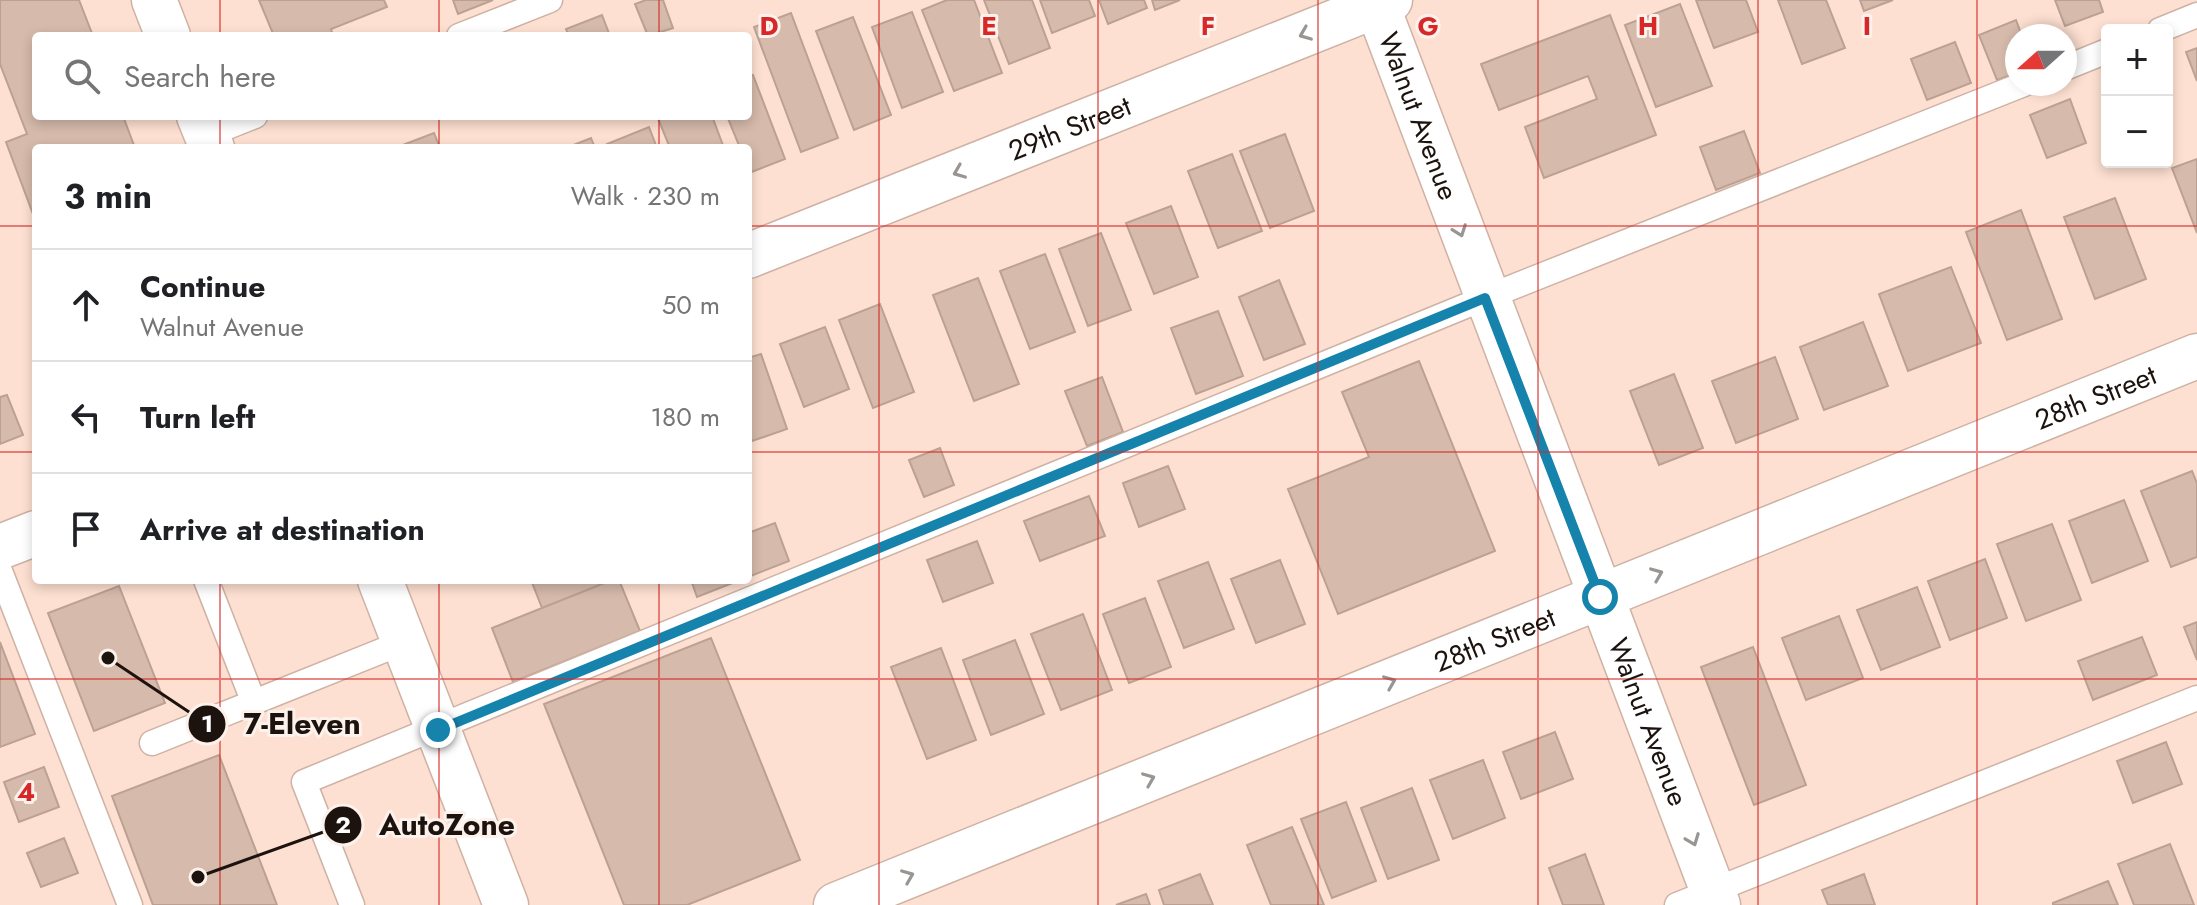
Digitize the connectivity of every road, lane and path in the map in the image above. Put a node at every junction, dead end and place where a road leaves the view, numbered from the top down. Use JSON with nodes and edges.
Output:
{"nodes":[{"id":1,"x":154,"y":0,"type":"edge"},
{"id":2,"x":550,"y":0,"type":"edge"},
{"id":3,"x":1381,"y":2,"type":"edge"},
{"id":4,"x":2197,"y":15,"type":"edge"},
{"id":5,"x":2173,"y":25,"type":"edge"},
{"id":6,"x":166,"y":32,"type":"edge"},
{"id":7,"x":469,"y":32,"type":"edge"},
{"id":8,"x":2101,"y":53,"type":"edge"},
{"id":9,"x":2077,"y":63,"type":"edge"},
{"id":10,"x":2005,"y":92,"type":"edge"},
{"id":11,"x":243,"y":120,"type":"edge"},
{"id":12,"x":206,"y":133,"type":"edge"},
{"id":13,"x":752,"y":254,"type":"edge"},
{"id":14,"x":1485,"y":298,"type":"junction"},
{"id":15,"x":2197,"y":356,"type":"edge"},
{"id":16,"x":32,"y":535,"type":"edge"},
{"id":17,"x":0,"y":547,"type":"edge"},
{"id":18,"x":0,"y":571,"type":"edge"},
{"id":19,"x":208,"y":584,"type":"edge"},
{"id":20,"x":382,"y":584,"type":"edge"},
{"id":21,"x":1600,"y":597,"type":"junction"},
{"id":22,"x":404,"y":642,"type":"junction"},
{"id":23,"x":2197,"y":698,"type":"edge"},
{"id":24,"x":254,"y":703,"type":"junction"},
{"id":25,"x":438,"y":730,"type":"junction"},
{"id":26,"x":152,"y":743,"type":"dead end"},
{"id":27,"x":1702,"y":900,"type":"edge"},
{"id":28,"x":130,"y":905,"type":"edge"},
{"id":29,"x":352,"y":905,"type":"edge"},
{"id":30,"x":506,"y":905,"type":"edge"},
{"id":31,"x":836,"y":905,"type":"edge"}],
"edges":[{"from":1,"to":6,"type":"street"},
{"from":2,"to":7,"type":"lane"},
{"from":3,"to":13,"type":"street","name":"29th Street","one_way":true},
{"from":3,"to":14,"type":"street","name":"Walnut Avenue","one_way":true},
{"from":4,"to":5,"type":"lane"},
{"from":8,"to":9,"type":"lane"},
{"from":10,"to":14,"type":"lane"},
{"from":11,"to":12,"type":"lane"},
{"from":14,"to":21,"type":"street","name":"Walnut Avenue"},
{"from":14,"to":25,"type":"lane"},
{"from":21,"to":15,"type":"street","name":"28th Street","one_way":true},
{"from":16,"to":17,"type":"street"},
{"from":18,"to":28,"type":"lane"},
{"from":19,"to":24,"type":"lane"},
{"from":20,"to":22,"type":"street"},
{"from":21,"to":27,"type":"street","name":"Walnut Avenue","one_way":true},
{"from":31,"to":21,"type":"street","name":"28th Street","one_way":true},
{"from":22,"to":24,"type":"lane"},
{"from":22,"to":25,"type":"street"},
{"from":23,"to":27,"type":"lane"},
{"from":24,"to":26,"type":"lane"},
{"from":25,"to":29,"type":"lane"},
{"from":25,"to":30,"type":"street"}]}
